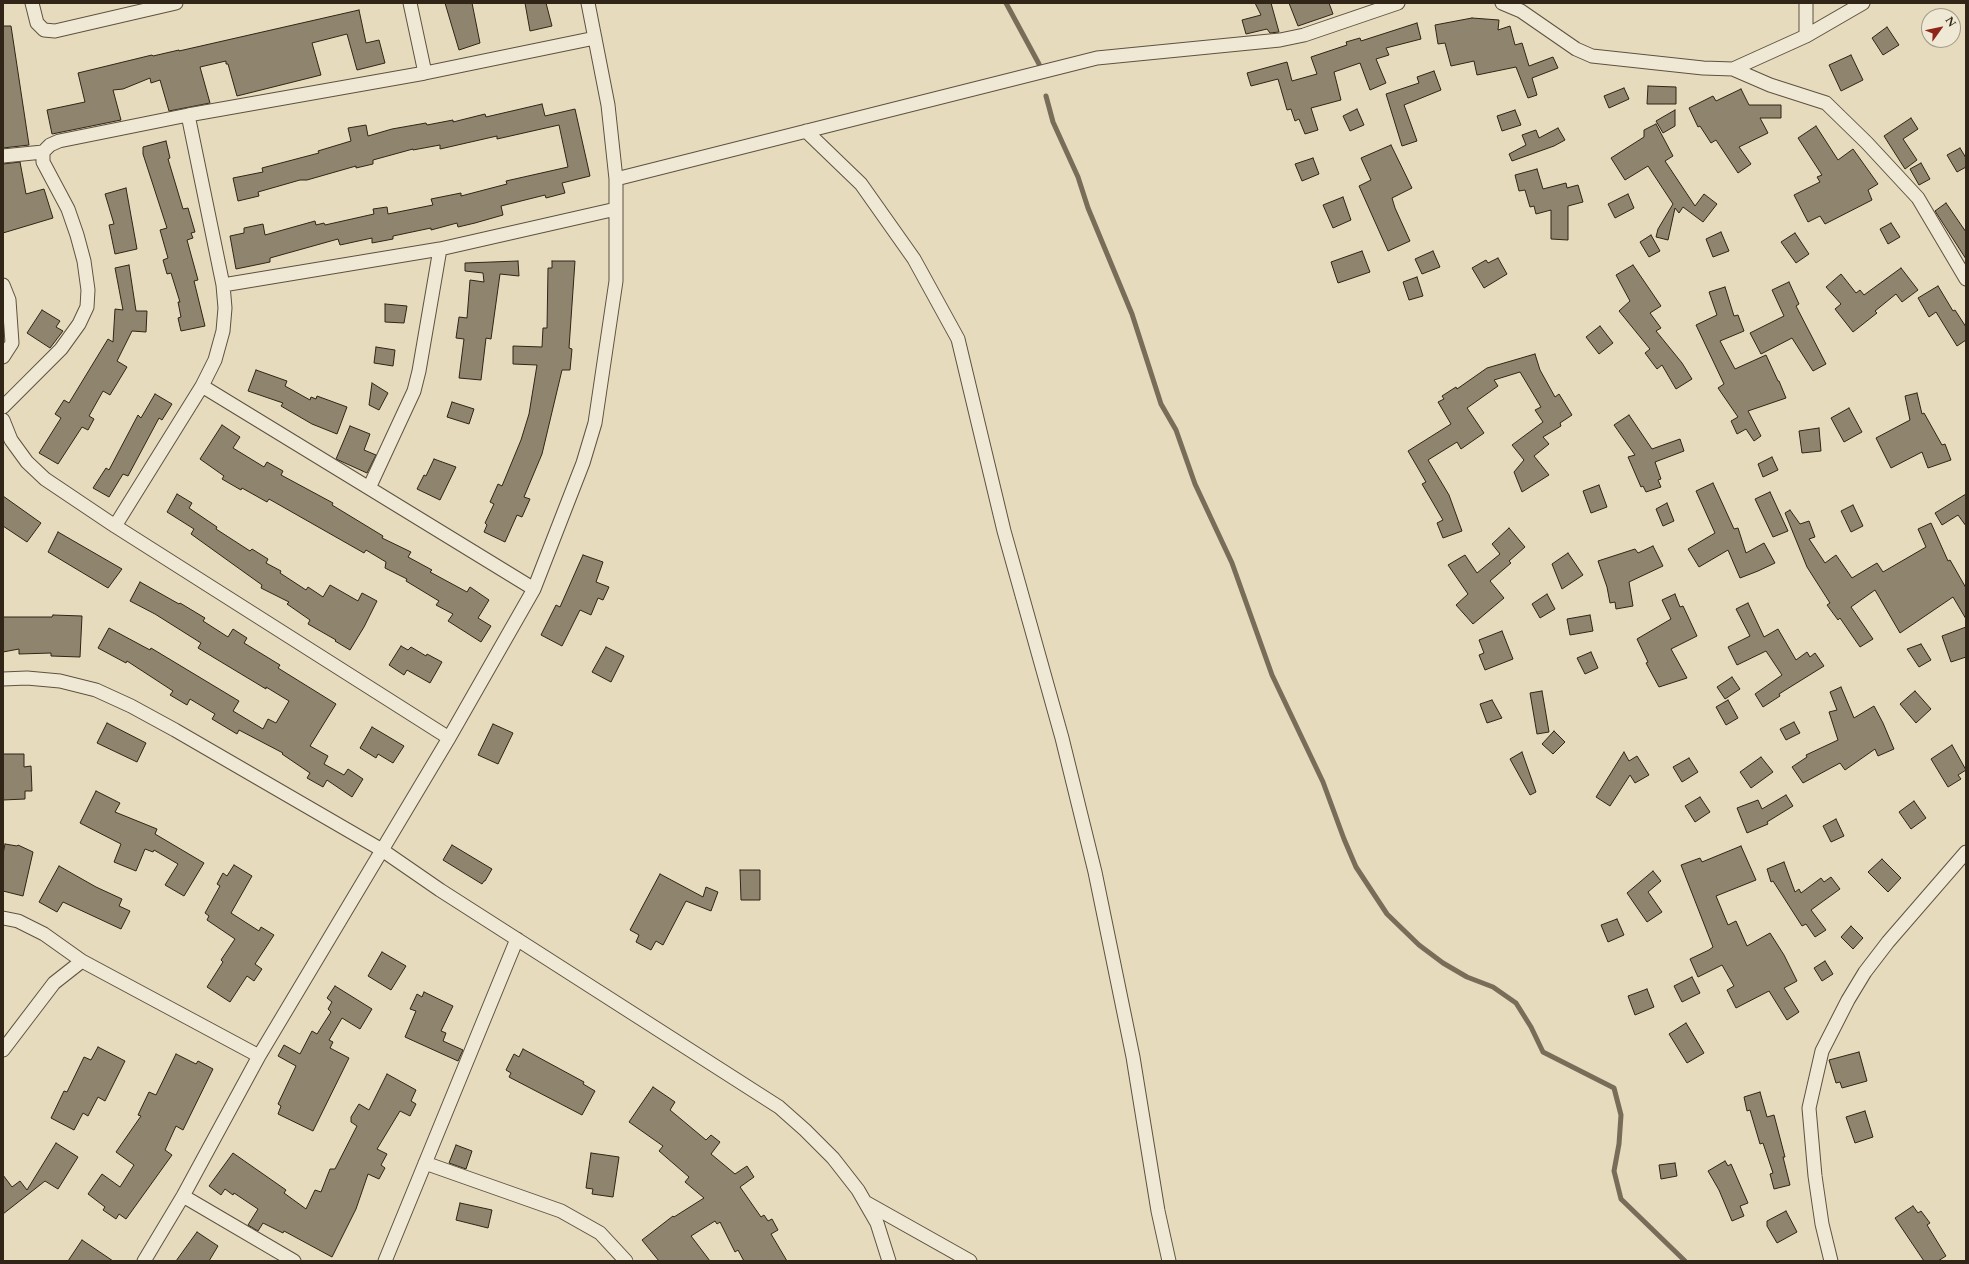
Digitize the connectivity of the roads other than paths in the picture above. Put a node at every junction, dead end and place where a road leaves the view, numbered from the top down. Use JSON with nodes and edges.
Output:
{"nodes":[{"id":1,"x":32,"y":3,"type":"edge"},
{"id":2,"x":176,"y":3,"type":"edge"},
{"id":3,"x":410,"y":3,"type":"edge"},
{"id":4,"x":588,"y":3,"type":"edge"},
{"id":5,"x":1398,"y":3,"type":"edge"},
{"id":6,"x":1502,"y":3,"type":"edge"},
{"id":7,"x":1806,"y":3,"type":"edge"},
{"id":8,"x":1863,"y":3,"type":"edge"},
{"id":9,"x":1806,"y":36,"type":"junction"},
{"id":10,"x":595,"y":38,"type":"junction"},
{"id":11,"x":1734,"y":69,"type":"junction"},
{"id":12,"x":425,"y":73,"type":"junction"},
{"id":13,"x":188,"y":115,"type":"junction"},
{"id":14,"x":806,"y":131,"type":"junction"},
{"id":15,"x":43,"y":152,"type":"junction"},
{"id":16,"x":3,"y":156,"type":"edge"},
{"id":17,"x":616,"y":179,"type":"junction"},
{"id":18,"x":616,"y":209,"type":"junction"},
{"id":19,"x":440,"y":249,"type":"junction"},
{"id":20,"x":1966,"y":279,"type":"edge"},
{"id":21,"x":3,"y":285,"type":"edge"},
{"id":22,"x":223,"y":285,"type":"junction"},
{"id":23,"x":3,"y":357,"type":"edge"},
{"id":24,"x":202,"y":386,"type":"junction"},
{"id":25,"x":3,"y":407,"type":"edge"},
{"id":26,"x":3,"y":420,"type":"edge"},
{"id":27,"x":368,"y":488,"type":"junction"},
{"id":28,"x":115,"y":526,"type":"junction"},
{"id":29,"x":534,"y":589,"type":"junction"},
{"id":30,"x":3,"y":679,"type":"edge"},
{"id":31,"x":449,"y":738,"type":"junction"},
{"id":32,"x":382,"y":850,"type":"junction"},
{"id":33,"x":1966,"y":852,"type":"edge"},
{"id":34,"x":3,"y":918,"type":"edge"},
{"id":35,"x":516,"y":939,"type":"junction"},
{"id":36,"x":82,"y":961,"type":"junction"},
{"id":37,"x":3,"y":1050,"type":"edge"},
{"id":38,"x":259,"y":1056,"type":"junction"},
{"id":39,"x":425,"y":1164,"type":"junction"},
{"id":40,"x":183,"y":1196,"type":"junction"},
{"id":41,"x":865,"y":1202,"type":"junction"},
{"id":42,"x":144,"y":1261,"type":"edge"},
{"id":43,"x":294,"y":1261,"type":"edge"},
{"id":44,"x":385,"y":1261,"type":"edge"},
{"id":45,"x":626,"y":1261,"type":"edge"},
{"id":46,"x":889,"y":1261,"type":"edge"},
{"id":47,"x":970,"y":1261,"type":"edge"},
{"id":48,"x":1169,"y":1261,"type":"edge"},
{"id":49,"x":1831,"y":1261,"type":"edge"}],
"edges":[{"from":1,"to":2,"type":"street"},
{"from":3,"to":12,"type":"street"},
{"from":4,"to":10,"type":"street"},
{"from":5,"to":14,"type":"street"},
{"from":6,"to":11,"type":"street"},
{"from":7,"to":9,"type":"street"},
{"from":8,"to":9,"type":"street"},
{"from":9,"to":11,"type":"street"},
{"from":10,"to":12,"type":"street"},
{"from":10,"to":17,"type":"street"},
{"from":11,"to":20,"type":"street"},
{"from":12,"to":13,"type":"street"},
{"from":13,"to":15,"type":"street"},
{"from":13,"to":22,"type":"street"},
{"from":14,"to":17,"type":"street"},
{"from":14,"to":48,"type":"street"},
{"from":15,"to":16,"type":"street"},
{"from":15,"to":25,"type":"street"},
{"from":17,"to":18,"type":"street"},
{"from":18,"to":19,"type":"street"},
{"from":18,"to":29,"type":"street"},
{"from":19,"to":22,"type":"street"},
{"from":19,"to":27,"type":"street"},
{"from":21,"to":23,"type":"street"},
{"from":22,"to":24,"type":"street"},
{"from":24,"to":27,"type":"street"},
{"from":24,"to":28,"type":"street"},
{"from":26,"to":28,"type":"street"},
{"from":27,"to":29,"type":"street"},
{"from":28,"to":31,"type":"street"},
{"from":29,"to":31,"type":"street"},
{"from":30,"to":32,"type":"street"},
{"from":31,"to":32,"type":"street"},
{"from":32,"to":35,"type":"street"},
{"from":32,"to":38,"type":"street"},
{"from":33,"to":49,"type":"street"},
{"from":34,"to":36,"type":"street"},
{"from":35,"to":39,"type":"street"},
{"from":35,"to":41,"type":"street"},
{"from":36,"to":37,"type":"street"},
{"from":36,"to":38,"type":"street"},
{"from":38,"to":40,"type":"street"},
{"from":39,"to":44,"type":"street"},
{"from":39,"to":45,"type":"street"},
{"from":40,"to":42,"type":"street"},
{"from":40,"to":43,"type":"street"},
{"from":41,"to":46,"type":"street"},
{"from":41,"to":47,"type":"street"}]}
